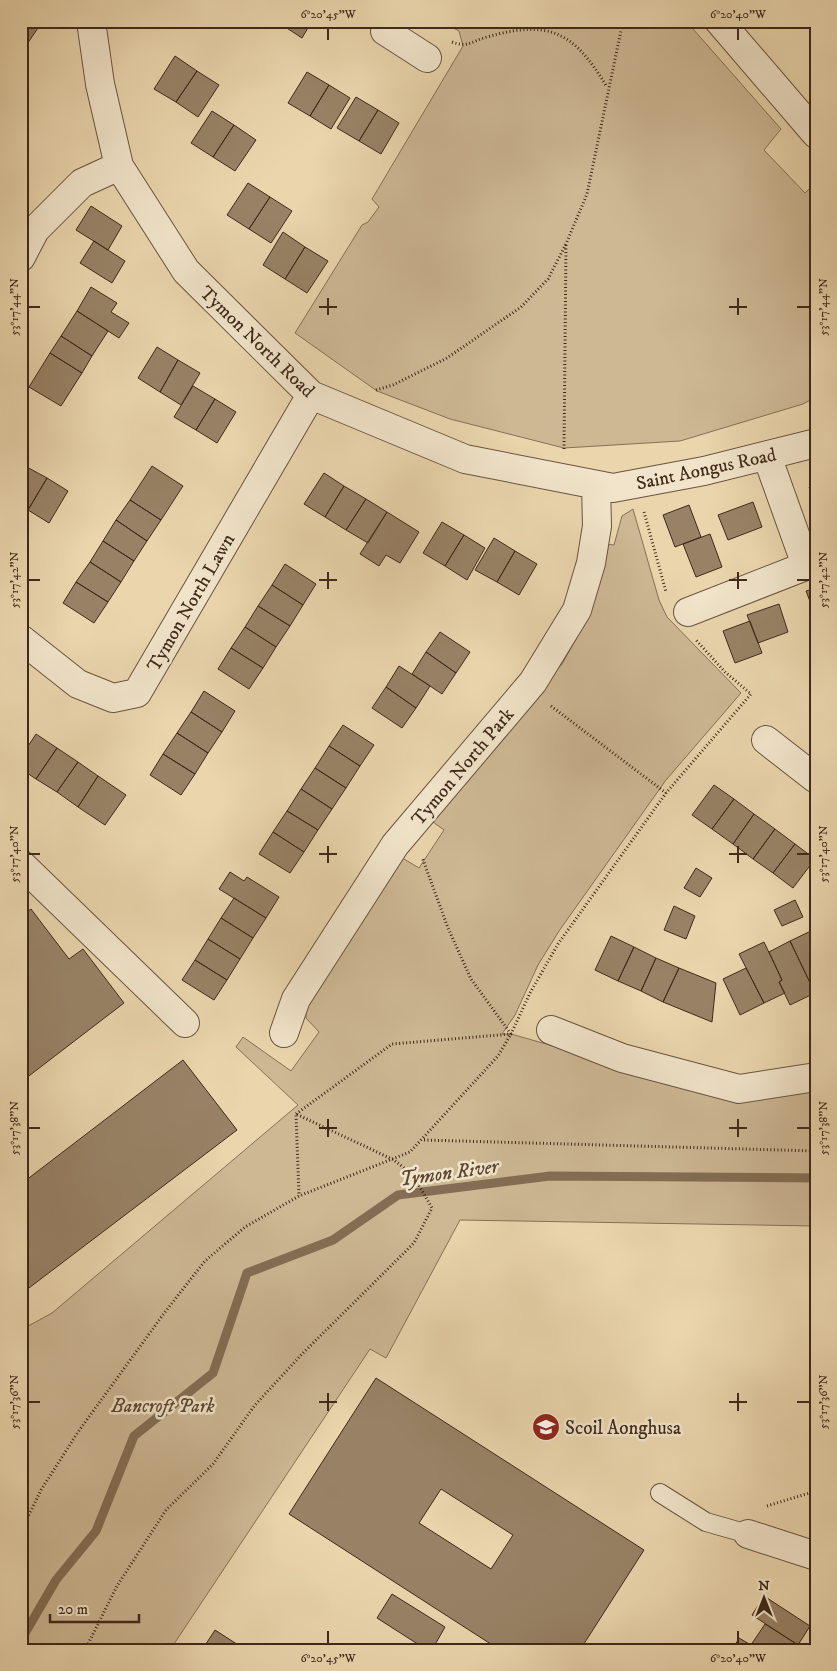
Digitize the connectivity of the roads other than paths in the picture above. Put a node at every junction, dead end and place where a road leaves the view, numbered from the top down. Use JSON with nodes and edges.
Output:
{"nodes":[{"id":1,"x":91,"y":21,"type":"edge"},
{"id":2,"x":391,"y":21,"type":"edge"},
{"id":3,"x":719,"y":21,"type":"edge"},
{"id":4,"x":427,"y":58,"type":"dead end"},
{"id":5,"x":816,"y":134,"type":"edge"},
{"id":6,"x":119,"y":166,"type":"junction"},
{"id":7,"x":21,"y":257,"type":"edge"},
{"id":8,"x":310,"y":395,"type":"junction"},
{"id":9,"x":816,"y":443,"type":"edge"},
{"id":10,"x":766,"y":456,"type":"junction"},
{"id":11,"x":596,"y":485,"type":"junction"},
{"id":12,"x":811,"y":564,"type":"edge"},
{"id":13,"x":688,"y":612,"type":"dead end"},
{"id":14,"x":21,"y":639,"type":"edge"},
{"id":15,"x":766,"y":740,"type":"dead end"},
{"id":16,"x":816,"y":779,"type":"edge"},
{"id":17,"x":21,"y":864,"type":"edge"},
{"id":18,"x":185,"y":1023,"type":"dead end"},
{"id":19,"x":551,"y":1030,"type":"dead end"},
{"id":20,"x":284,"y":1033,"type":"dead end"},
{"id":21,"x":816,"y":1077,"type":"edge"},
{"id":22,"x":660,"y":1494,"type":"dead end"},
{"id":23,"x":748,"y":1534,"type":"joint"},
{"id":24,"x":816,"y":1556,"type":"edge"}],
"edges":[{"from":1,"to":6,"type":"street","name":"Tymon North Road"},
{"from":2,"to":4,"type":"street"},
{"from":3,"to":5,"type":"street"},
{"from":6,"to":7,"type":"street"},
{"from":6,"to":8,"type":"street","name":"Tymon North Road"},
{"from":8,"to":11,"type":"street","name":"Tymon North Road"},
{"from":8,"to":14,"type":"street","name":"Tymon North Lawn"},
{"from":9,"to":10,"type":"street","name":"Saint Aongus Road"},
{"from":10,"to":11,"type":"street","name":"Saint Aongus Road"},
{"from":10,"to":12,"type":"street"},
{"from":11,"to":20,"type":"street","name":"Tymon North Park"},
{"from":12,"to":13,"type":"street"},
{"from":15,"to":16,"type":"street"},
{"from":17,"to":18,"type":"street"},
{"from":19,"to":21,"type":"street"},
{"from":22,"to":23,"type":"lane"},
{"from":23,"to":24,"type":"street"}]}
